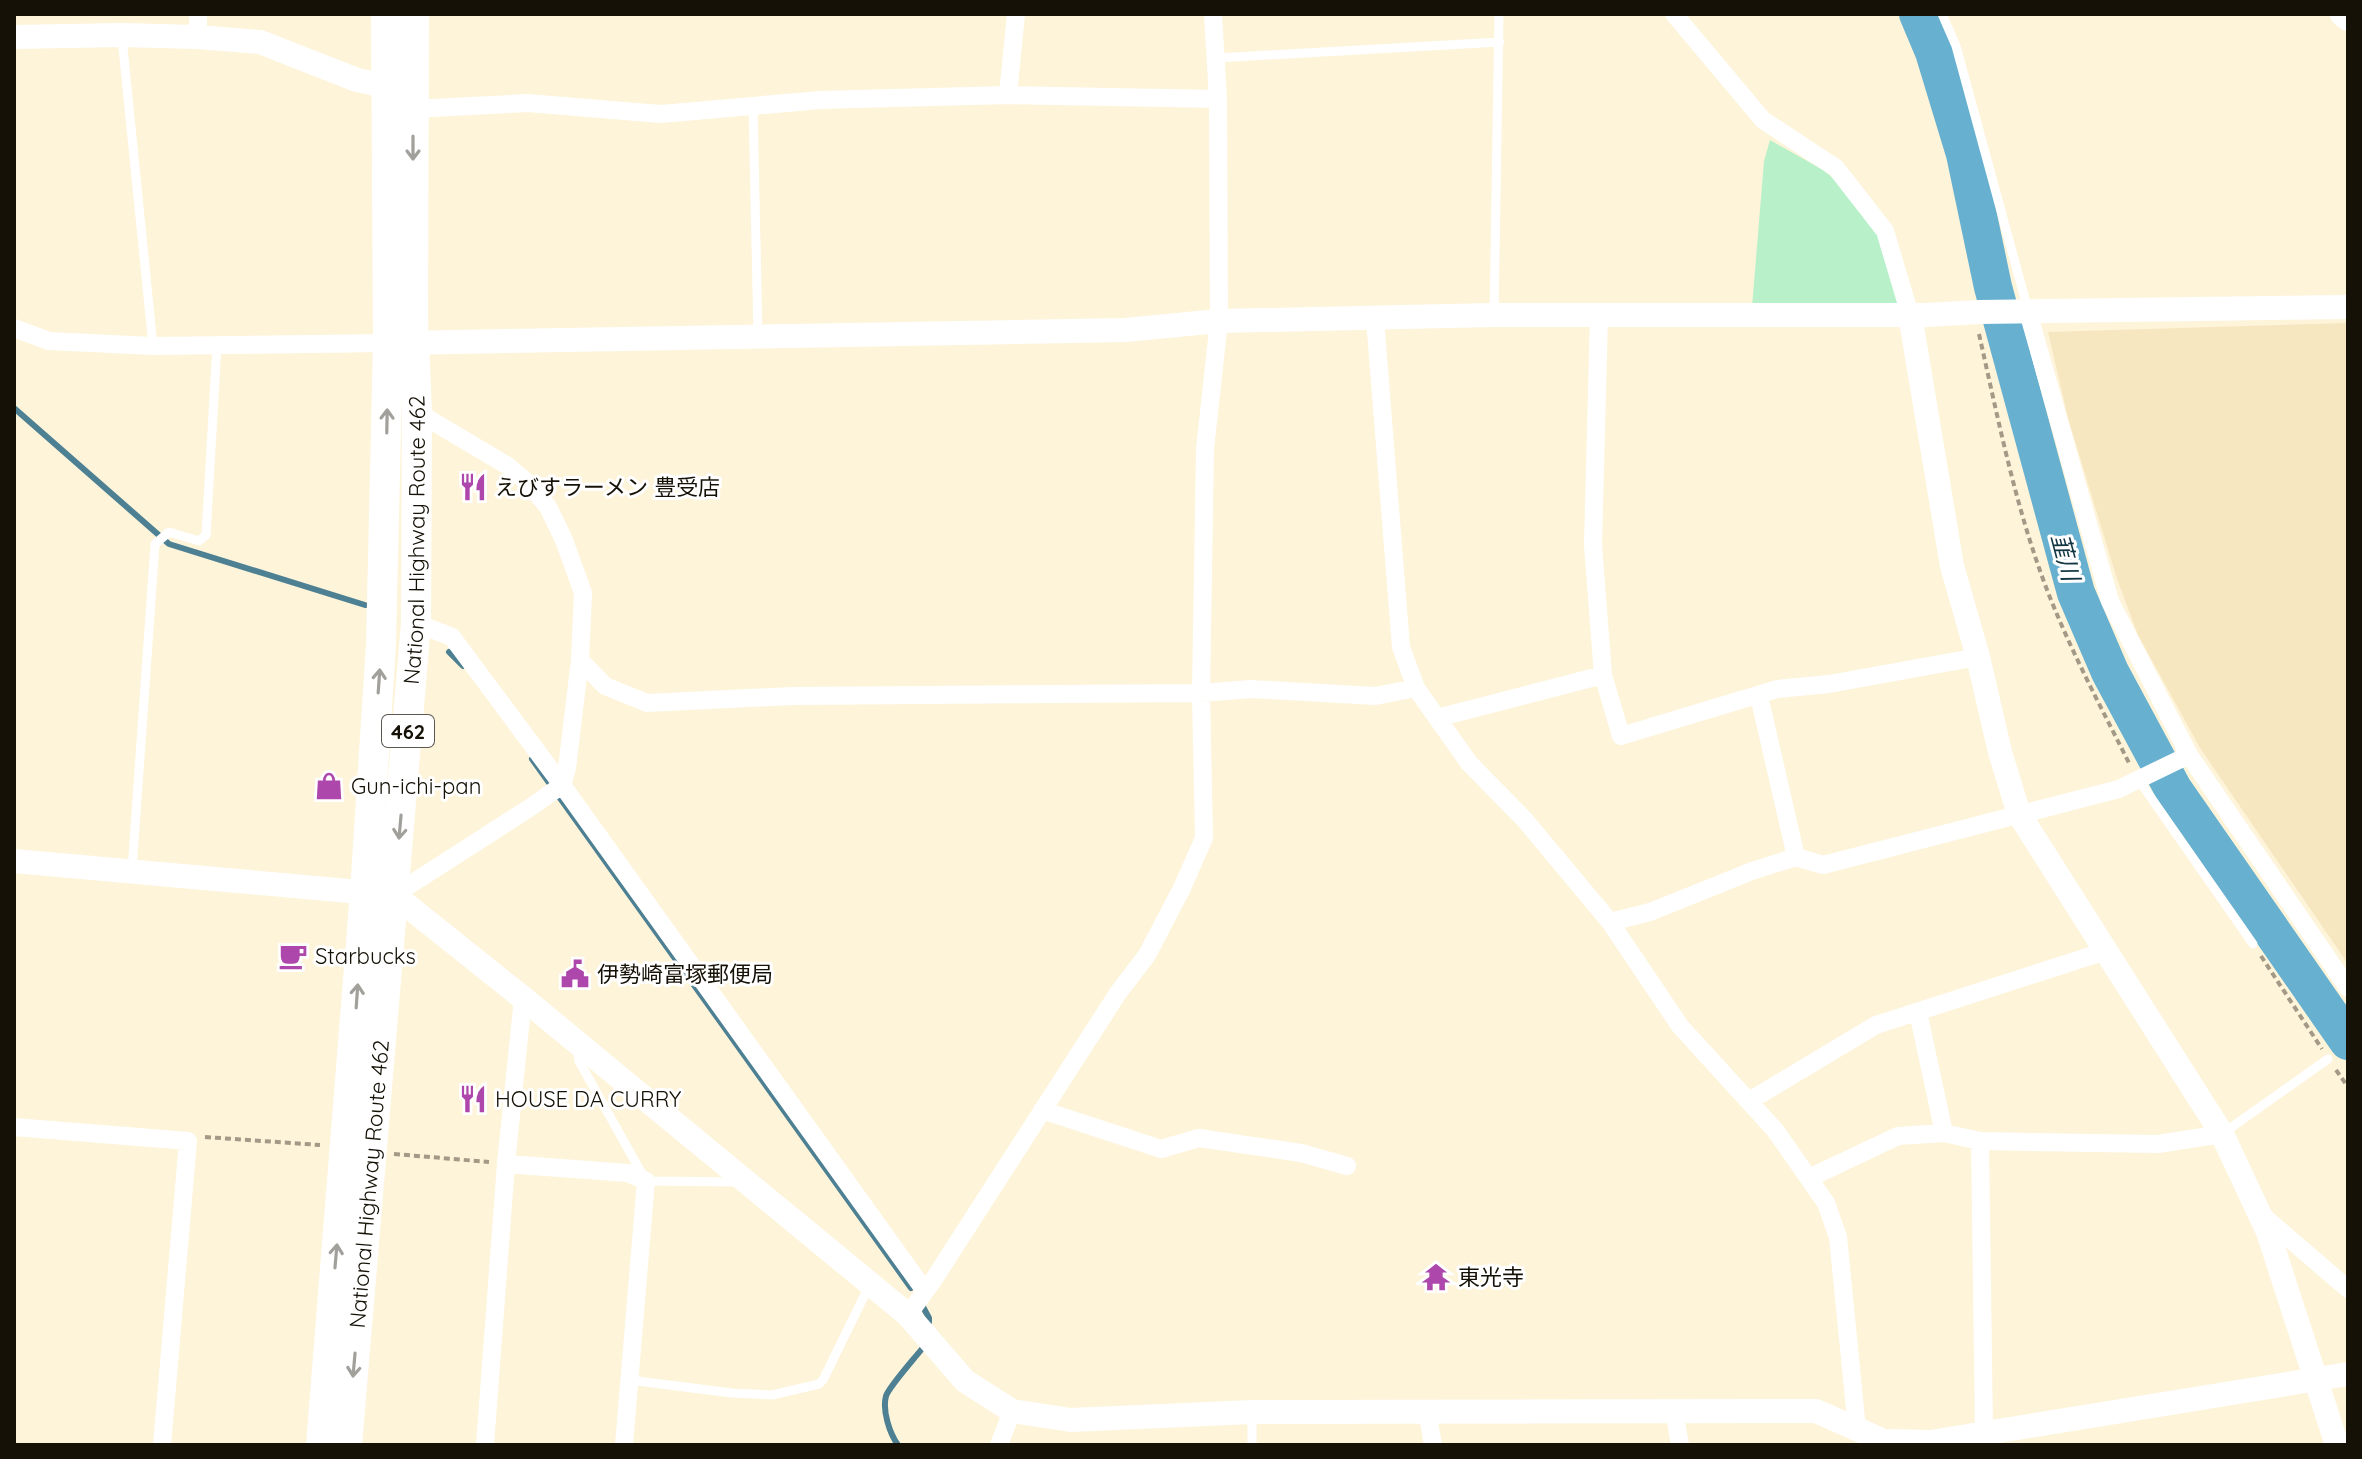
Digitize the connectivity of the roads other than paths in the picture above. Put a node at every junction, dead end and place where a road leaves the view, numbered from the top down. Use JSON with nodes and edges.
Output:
{"nodes":[{"id":1,"x":386,"y":14,"type":"edge"},
{"id":2,"x":414,"y":14,"type":"edge"},
{"id":3,"x":1016,"y":14,"type":"edge"},
{"id":4,"x":1213,"y":14,"type":"edge"},
{"id":5,"x":1499,"y":14,"type":"edge"},
{"id":6,"x":1674,"y":14,"type":"edge"},
{"id":7,"x":1942,"y":14,"type":"edge"},
{"id":8,"x":2343,"y":14,"type":"edge"},
{"id":9,"x":2348,"y":18,"type":"edge"},
{"id":10,"x":198,"y":25,"type":"edge"},
{"id":11,"x":121,"y":35,"type":"junction"},
{"id":12,"x":14,"y":37,"type":"edge"},
{"id":13,"x":1500,"y":42,"type":"junction"},
{"id":14,"x":1216,"y":58,"type":"junction"},
{"id":15,"x":386,"y":86,"type":"junction"},
{"id":16,"x":1008,"y":95,"type":"junction"},
{"id":17,"x":1218,"y":99,"type":"junction"},
{"id":18,"x":753,"y":106,"type":"junction"},
{"id":19,"x":413,"y":109,"type":"junction"},
{"id":20,"x":2348,"y":307,"type":"edge"},
{"id":21,"x":2026,"y":312,"type":"junction"},
{"id":22,"x":1494,"y":315,"type":"junction"},
{"id":23,"x":1599,"y":315,"type":"junction"},
{"id":24,"x":1910,"y":315,"type":"junction"},
{"id":25,"x":1375,"y":319,"type":"junction"},
{"id":26,"x":1219,"y":321,"type":"junction"},
{"id":27,"x":14,"y":328,"type":"edge"},
{"id":28,"x":758,"y":337,"type":"junction"},
{"id":29,"x":401,"y":342,"type":"junction"},
{"id":30,"x":217,"y":345,"type":"junction"},
{"id":31,"x":153,"y":346,"type":"junction"},
{"id":32,"x":417,"y":412,"type":"junction"},
{"id":33,"x":416,"y":623,"type":"junction"},
{"id":34,"x":1978,"y":657,"type":"junction"},
{"id":35,"x":580,"y":660,"type":"junction"},
{"id":36,"x":1603,"y":675,"type":"junction"},
{"id":37,"x":1416,"y":688,"type":"junction"},
{"id":38,"x":1201,"y":693,"type":"junction"},
{"id":39,"x":1759,"y":696,"type":"junction"},
{"id":40,"x":1437,"y":718,"type":"junction"},
{"id":41,"x":2189,"y":755,"type":"junction"},
{"id":42,"x":2138,"y":779,"type":"junction"},
{"id":43,"x":556,"y":788,"type":"junction"},
{"id":44,"x":2019,"y":814,"type":"junction"},
{"id":45,"x":1796,"y":857,"type":"junction"},
{"id":46,"x":14,"y":861,"type":"edge"},
{"id":47,"x":132,"y":871,"type":"junction"},
{"id":48,"x":380,"y":894,"type":"junction"},
{"id":49,"x":1610,"y":922,"type":"junction"},
{"id":50,"x":2253,"y":944,"type":"road end"},
{"id":51,"x":2106,"y":951,"type":"junction"},
{"id":52,"x":2348,"y":988,"type":"edge"},
{"id":53,"x":523,"y":998,"type":"junction"},
{"id":54,"x":1918,"y":1012,"type":"junction"},
{"id":55,"x":575,"y":1041,"type":"junction"},
{"id":56,"x":2328,"y":1059,"type":"road end"},
{"id":57,"x":1749,"y":1101,"type":"junction"},
{"id":58,"x":1042,"y":1110,"type":"junction"},
{"id":59,"x":14,"y":1127,"type":"edge"},
{"id":60,"x":1944,"y":1133,"type":"junction"},
{"id":61,"x":2222,"y":1134,"type":"junction"},
{"id":62,"x":1980,"y":1141,"type":"junction"},
{"id":63,"x":506,"y":1164,"type":"junction"},
{"id":64,"x":1347,"y":1166,"type":"dead end"},
{"id":65,"x":1809,"y":1178,"type":"junction"},
{"id":66,"x":646,"y":1181,"type":"junction"},
{"id":67,"x":745,"y":1182,"type":"junction"},
{"id":68,"x":2259,"y":1213,"type":"junction"},
{"id":69,"x":870,"y":1284,"type":"junction"},
{"id":70,"x":2348,"y":1289,"type":"edge"},
{"id":71,"x":925,"y":1291,"type":"junction"},
{"id":72,"x":908,"y":1315,"type":"junction"},
{"id":73,"x":2348,"y":1374,"type":"edge"},
{"id":74,"x":2315,"y":1379,"type":"junction"},
{"id":75,"x":628,"y":1380,"type":"junction"},
{"id":76,"x":1012,"y":1411,"type":"junction"},
{"id":77,"x":1427,"y":1411,"type":"junction"},
{"id":78,"x":1674,"y":1411,"type":"junction"},
{"id":79,"x":1252,"y":1412,"type":"junction"},
{"id":80,"x":1857,"y":1429,"type":"junction"},
{"id":81,"x":1984,"y":1432,"type":"junction"},
{"id":82,"x":1932,"y":1443,"type":"edge"},
{"id":83,"x":162,"y":1445,"type":"edge"},
{"id":84,"x":321,"y":1445,"type":"edge"},
{"id":85,"x":347,"y":1445,"type":"edge"},
{"id":86,"x":485,"y":1445,"type":"edge"},
{"id":87,"x":624,"y":1445,"type":"edge"},
{"id":88,"x":999,"y":1445,"type":"edge"},
{"id":89,"x":1252,"y":1445,"type":"edge"},
{"id":90,"x":1433,"y":1445,"type":"edge"},
{"id":91,"x":1680,"y":1445,"type":"edge"},
{"id":92,"x":2337,"y":1445,"type":"edge"}],
"edges":[{"from":1,"to":15,"type":"highway","name":"National Highway Route 462","number":"462"},
{"from":2,"to":19,"type":"highway","name":"National Highway Route 462","number":"462"},
{"from":3,"to":16,"type":"street"},
{"from":4,"to":14,"type":"street"},
{"from":5,"to":13,"type":"lane"},
{"from":6,"to":24,"type":"street"},
{"from":7,"to":21,"type":"lane"},
{"from":8,"to":9,"type":"main road"},
{"from":10,"to":11,"type":"street"},
{"from":10,"to":15,"type":"street"},
{"from":11,"to":12,"type":"street"},
{"from":11,"to":31,"type":"lane"},
{"from":13,"to":14,"type":"lane"},
{"from":13,"to":22,"type":"lane"},
{"from":14,"to":17,"type":"street"},
{"from":15,"to":29,"type":"highway","name":"National Highway Route 462","number":"462"},
{"from":16,"to":17,"type":"street"},
{"from":16,"to":18,"type":"street"},
{"from":17,"to":26,"type":"street"},
{"from":18,"to":19,"type":"street"},
{"from":18,"to":28,"type":"lane"},
{"from":19,"to":29,"type":"highway","name":"National Highway Route 462","number":"462","one_way":true},
{"from":20,"to":21,"type":"street"},
{"from":21,"to":24,"type":"street"},
{"from":21,"to":41,"type":"street"},
{"from":22,"to":23,"type":"street"},
{"from":22,"to":25,"type":"street"},
{"from":23,"to":24,"type":"street"},
{"from":23,"to":36,"type":"street"},
{"from":24,"to":34,"type":"street"},
{"from":25,"to":26,"type":"street"},
{"from":25,"to":37,"type":"street"},
{"from":26,"to":28,"type":"street"},
{"from":26,"to":38,"type":"street"},
{"from":27,"to":31,"type":"street"},
{"from":28,"to":29,"type":"street"},
{"from":29,"to":30,"type":"street"},
{"from":29,"to":32,"type":"highway","name":"National Highway Route 462","number":"462"},
{"from":48,"to":29,"type":"highway","name":"National Highway Route 462","number":"462","one_way":true},
{"from":30,"to":31,"type":"street"},
{"from":30,"to":47,"type":"lane"},
{"from":32,"to":33,"type":"highway","name":"National Highway Route 462","number":"462"},
{"from":32,"to":35,"type":"street"},
{"from":33,"to":43,"type":"street"},
{"from":33,"to":48,"type":"highway","name":"National Highway Route 462","number":"462","one_way":true},
{"from":34,"to":39,"type":"street"},
{"from":34,"to":44,"type":"street"},
{"from":35,"to":38,"type":"street"},
{"from":35,"to":43,"type":"street"},
{"from":36,"to":39,"type":"street"},
{"from":36,"to":40,"type":"street"},
{"from":37,"to":38,"type":"street"},
{"from":37,"to":40,"type":"street"},
{"from":38,"to":58,"type":"street"},
{"from":39,"to":45,"type":"street"},
{"from":40,"to":49,"type":"street"},
{"from":41,"to":42,"type":"street"},
{"from":41,"to":52,"type":"street"},
{"from":42,"to":44,"type":"street"},
{"from":42,"to":50,"type":"lane"},
{"from":43,"to":48,"type":"street"},
{"from":43,"to":71,"type":"street"},
{"from":44,"to":45,"type":"street"},
{"from":44,"to":51,"type":"street"},
{"from":45,"to":49,"type":"street"},
{"from":46,"to":47,"type":"street"},
{"from":47,"to":48,"type":"street"},
{"from":48,"to":53,"type":"street"},
{"from":84,"to":48,"type":"highway","name":"National Highway Route 462","number":"462","one_way":true},
{"from":48,"to":85,"type":"highway","name":"National Highway Route 462","number":"462","one_way":true},
{"from":49,"to":57,"type":"street"},
{"from":51,"to":54,"type":"street"},
{"from":51,"to":61,"type":"street"},
{"from":53,"to":55,"type":"street"},
{"from":53,"to":63,"type":"street"},
{"from":54,"to":57,"type":"street"},
{"from":54,"to":60,"type":"street"},
{"from":55,"to":66,"type":"lane"},
{"from":55,"to":67,"type":"street"},
{"from":56,"to":61,"type":"lane"},
{"from":57,"to":65,"type":"street"},
{"from":58,"to":64,"type":"street"},
{"from":58,"to":71,"type":"street"},
{"from":59,"to":83,"type":"street"},
{"from":60,"to":62,"type":"street"},
{"from":60,"to":65,"type":"street"},
{"from":61,"to":62,"type":"street"},
{"from":61,"to":68,"type":"street"},
{"from":62,"to":81,"type":"street"},
{"from":63,"to":66,"type":"street"},
{"from":63,"to":86,"type":"street"},
{"from":65,"to":80,"type":"street"},
{"from":66,"to":67,"type":"lane"},
{"from":66,"to":75,"type":"street"},
{"from":67,"to":69,"type":"street"},
{"from":68,"to":70,"type":"street"},
{"from":68,"to":74,"type":"street"},
{"from":69,"to":72,"type":"street"},
{"from":69,"to":75,"type":"lane"},
{"from":71,"to":72,"type":"street"},
{"from":72,"to":76,"type":"street"},
{"from":73,"to":74,"type":"street"},
{"from":74,"to":81,"type":"street"},
{"from":74,"to":92,"type":"street"},
{"from":75,"to":87,"type":"street"},
{"from":76,"to":79,"type":"street"},
{"from":76,"to":88,"type":"street"},
{"from":77,"to":78,"type":"street"},
{"from":77,"to":79,"type":"street"},
{"from":77,"to":90,"type":"street"},
{"from":78,"to":80,"type":"street"},
{"from":78,"to":91,"type":"street"},
{"from":79,"to":89,"type":"lane"},
{"from":80,"to":82,"type":"street"},
{"from":81,"to":82,"type":"street"}]}
